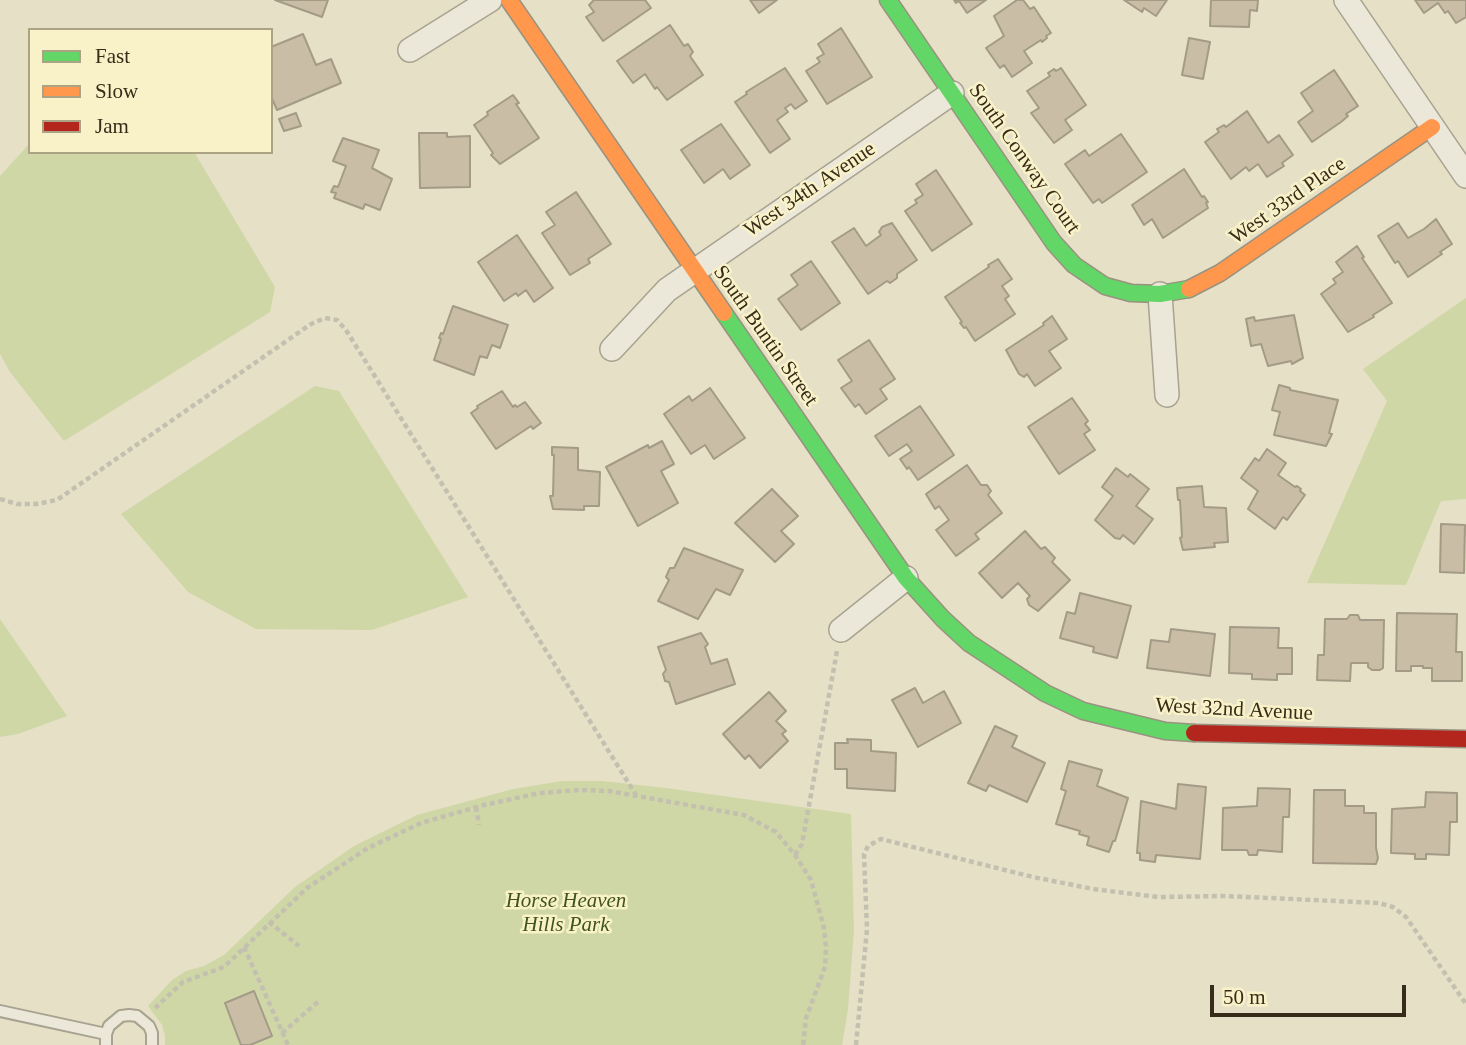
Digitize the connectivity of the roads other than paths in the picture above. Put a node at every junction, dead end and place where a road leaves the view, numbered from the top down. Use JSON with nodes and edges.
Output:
{"nodes":[{"id":1,"x":490,"y":0,"type":"edge"},
{"id":2,"x":509,"y":0,"type":"edge"},
{"id":3,"x":887,"y":0,"type":"edge"},
{"id":4,"x":1346,"y":0,"type":"edge"},
{"id":5,"x":410,"y":50,"type":"dead end"},
{"id":6,"x":952,"y":93,"type":"junction"},
{"id":7,"x":1432,"y":127,"type":"junction"},
{"id":8,"x":1466,"y":176,"type":"edge"},
{"id":9,"x":694,"y":270,"type":"junction"},
{"id":10,"x":1160,"y":294,"type":"junction"},
{"id":11,"x":611,"y":349,"type":"dead end"},
{"id":12,"x":1167,"y":395,"type":"dead end"},
{"id":13,"x":906,"y":578,"type":"junction"},
{"id":14,"x":841,"y":630,"type":"road end"},
{"id":15,"x":1012,"y":673,"type":"joint"},
{"id":16,"x":1466,"y":739,"type":"edge"},
{"id":17,"x":0,"y":1011,"type":"edge"},
{"id":18,"x":106,"y":1039,"type":"edge"},
{"id":19,"x":152,"y":1045,"type":"edge"}],
"edges":[{"from":1,"to":5,"type":"street"},
{"from":2,"to":9,"type":"street","name":"South Buntin Street"},
{"from":3,"to":6,"type":"street","name":"South Conway Court"},
{"from":4,"to":7,"type":"street"},
{"from":6,"to":9,"type":"street","name":"West 34th Avenue"},
{"from":6,"to":10,"type":"street","name":"South Conway Court"},
{"from":7,"to":8,"type":"street"},
{"from":7,"to":10,"type":"street","name":"West 33rd Place"},
{"from":9,"to":11,"type":"street","name":"West 34th Avenue"},
{"from":9,"to":13,"type":"street","name":"South Buntin Street"},
{"from":10,"to":12,"type":"street"},
{"from":13,"to":14,"type":"street"},
{"from":13,"to":15,"type":"street","name":"South Buntin Street"},
{"from":15,"to":16,"type":"street","name":"West 32nd Avenue"},
{"from":17,"to":18,"type":"lane"},
{"from":18,"to":19,"type":"lane"}]}
